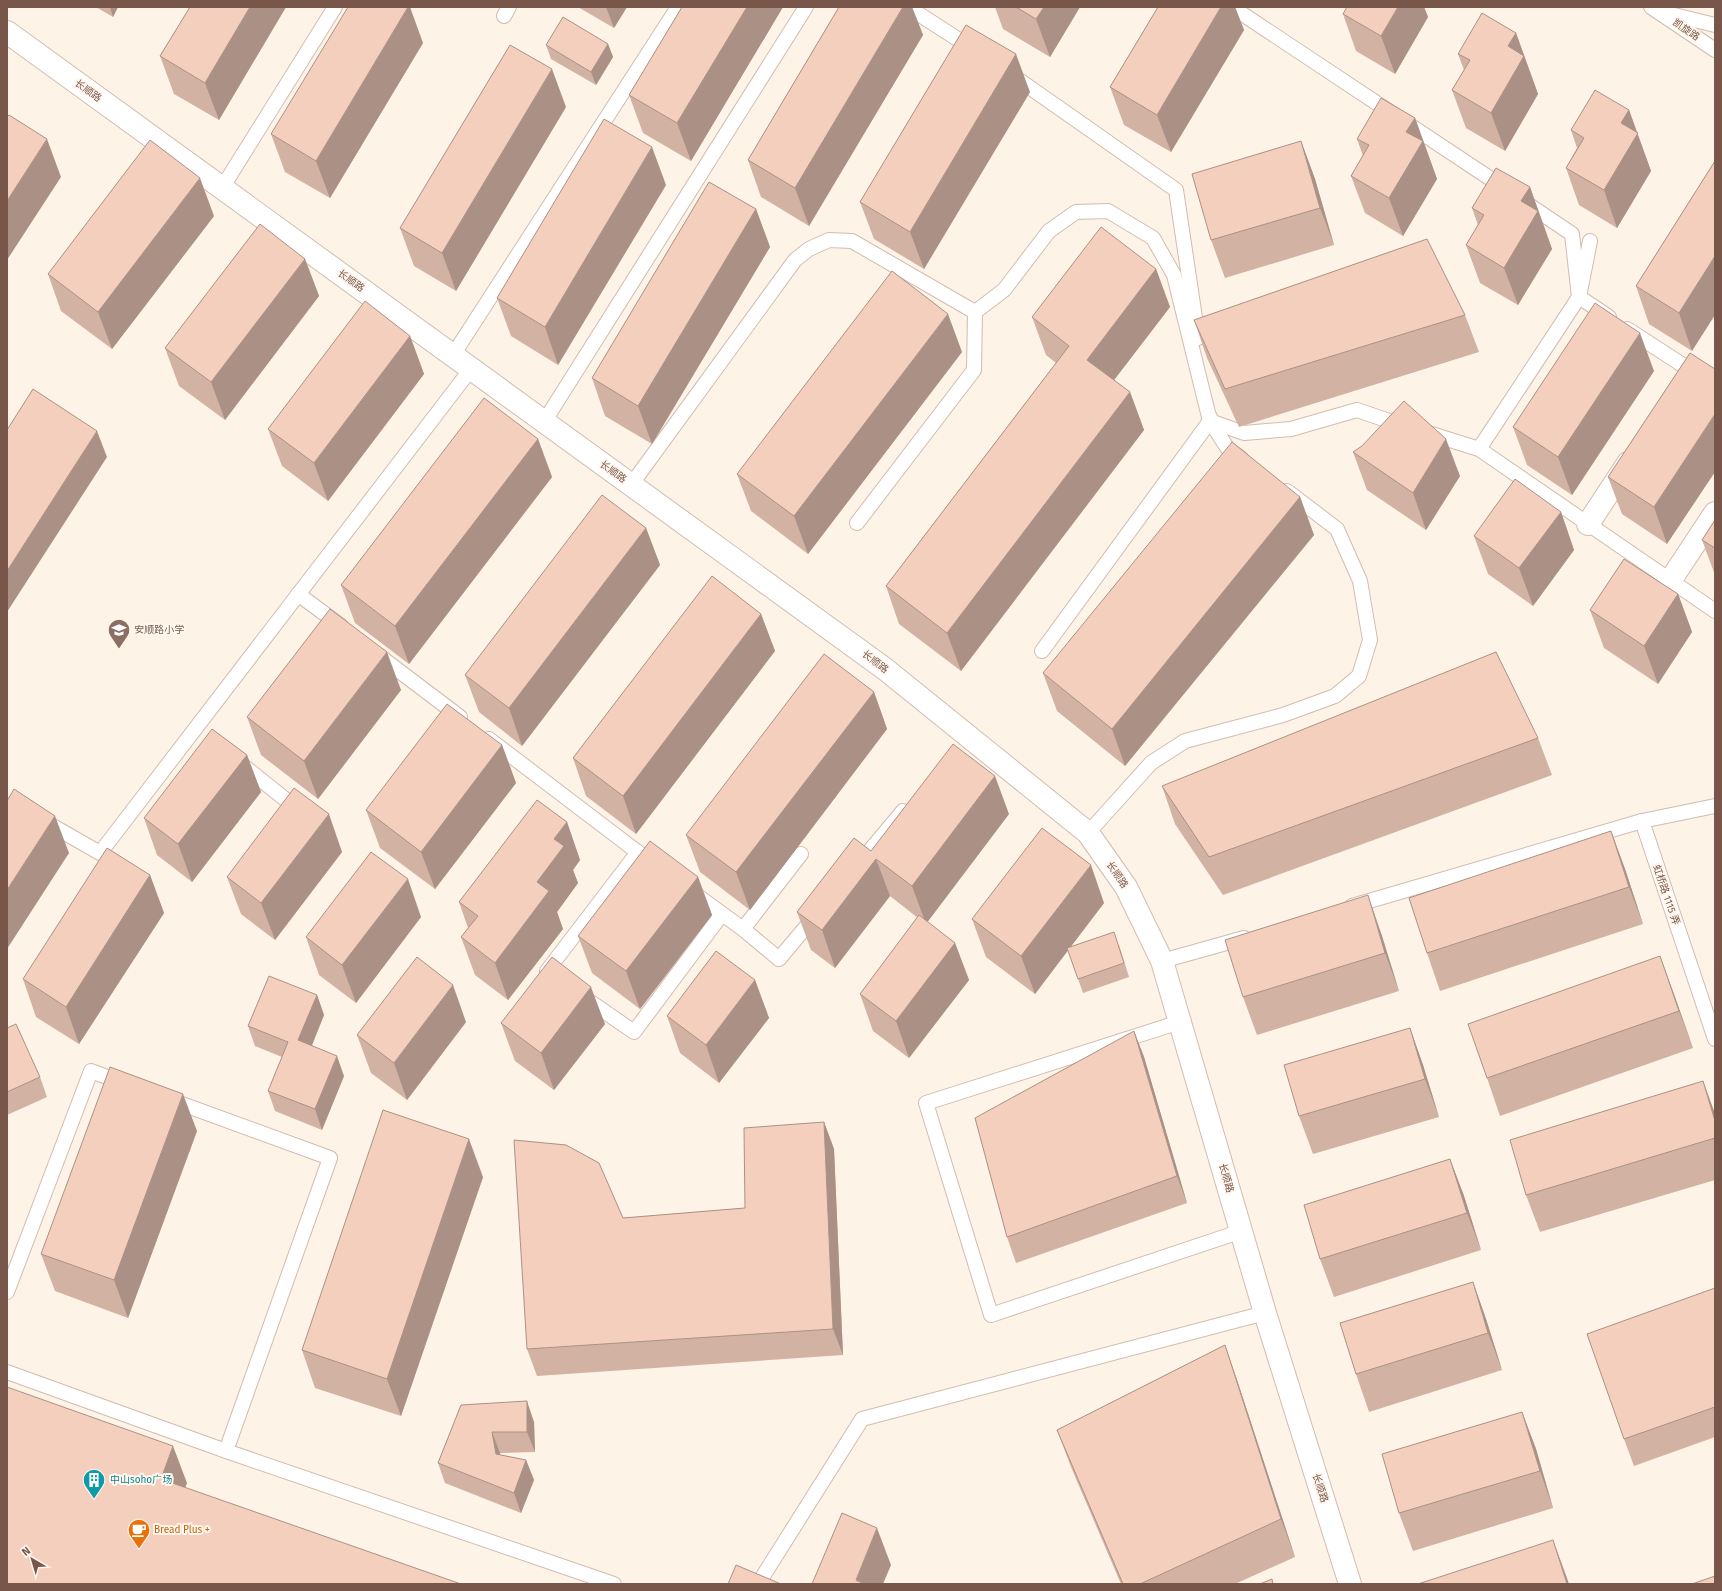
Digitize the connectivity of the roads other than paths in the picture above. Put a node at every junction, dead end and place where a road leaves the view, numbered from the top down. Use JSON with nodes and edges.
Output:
{"nodes":[{"id":1,"x":335,"y":7,"type":"edge"},
{"id":2,"x":678,"y":7,"type":"edge"},
{"id":3,"x":806,"y":7,"type":"edge"},
{"id":4,"x":908,"y":7,"type":"edge"},
{"id":5,"x":1232,"y":7,"type":"edge"},
{"id":6,"x":1654,"y":9,"type":"edge"},
{"id":7,"x":1715,"y":25,"type":"edge"},
{"id":8,"x":7,"y":32,"type":"edge"},
{"id":9,"x":1715,"y":50,"type":"edge"},
{"id":10,"x":984,"y":56,"type":"edge"},
{"id":11,"x":1003,"y":69,"type":"edge"},
{"id":12,"x":222,"y":188,"type":"junction"},
{"id":13,"x":1590,"y":241,"type":"dead end"},
{"id":14,"x":1579,"y":298,"type":"junction"},
{"id":15,"x":975,"y":312,"type":"junction"},
{"id":16,"x":452,"y":355,"type":"junction"},
{"id":17,"x":471,"y":369,"type":"junction"},
{"id":18,"x":1690,"y":370,"type":"junction"},
{"id":19,"x":1715,"y":386,"type":"edge"},
{"id":20,"x":1677,"y":389,"type":"edge"},
{"id":21,"x":1210,"y":421,"type":"junction"},
{"id":22,"x":544,"y":422,"type":"junction"},
{"id":23,"x":1639,"y":447,"type":"edge"},
{"id":24,"x":1479,"y":449,"type":"junction"},
{"id":25,"x":1252,"y":467,"type":"edge"},
{"id":26,"x":1277,"y":484,"type":"edge"},
{"id":27,"x":631,"y":485,"type":"junction"},
{"id":28,"x":1715,"y":513,"type":"edge"},
{"id":29,"x":857,"y":523,"type":"dead end"},
{"id":30,"x":1588,"y":524,"type":"junction"},
{"id":31,"x":1670,"y":581,"type":"junction"},
{"id":32,"x":298,"y":594,"type":"junction"},
{"id":33,"x":1715,"y":611,"type":"edge"},
{"id":34,"x":348,"y":632,"type":"edge"},
{"id":35,"x":367,"y":647,"type":"edge"},
{"id":36,"x":1042,"y":651,"type":"dead end"},
{"id":37,"x":468,"y":723,"type":"edge"},
{"id":38,"x":196,"y":728,"type":"junction"},
{"id":39,"x":480,"y":733,"type":"edge"},
{"id":40,"x":208,"y":738,"type":"edge"},
{"id":41,"x":226,"y":753,"type":"edge"},
{"id":42,"x":911,"y":802,"type":"edge"},
{"id":43,"x":1715,"y":806,"type":"edge"},
{"id":44,"x":34,"y":815,"type":"edge"},
{"id":45,"x":312,"y":820,"type":"edge"},
{"id":46,"x":1642,"y":821,"type":"junction"},
{"id":47,"x":1088,"y":833,"type":"junction"},
{"id":48,"x":638,"y":852,"type":"junction"},
{"id":49,"x":801,"y":854,"type":"dead end"},
{"id":50,"x":668,"y":874,"type":"edge"},
{"id":51,"x":850,"y":874,"type":"edge"},
{"id":52,"x":680,"y":883,"type":"edge"},
{"id":53,"x":825,"y":905,"type":"edge"},
{"id":54,"x":1337,"y":910,"type":"edge"},
{"id":55,"x":722,"y":914,"type":"junction"},
{"id":56,"x":743,"y":929,"type":"junction"},
{"id":57,"x":1253,"y":935,"type":"edge"},
{"id":58,"x":1162,"y":961,"type":"junction"},
{"id":59,"x":560,"y":980,"type":"edge"},
{"id":60,"x":572,"y":988,"type":"edge"},
{"id":61,"x":1180,"y":1022,"type":"junction"},
{"id":62,"x":1715,"y":1039,"type":"edge"},
{"id":63,"x":136,"y":1087,"type":"edge"},
{"id":64,"x":158,"y":1095,"type":"edge"},
{"id":65,"x":1242,"y":1231,"type":"junction"},
{"id":66,"x":7,"y":1292,"type":"edge"},
{"id":67,"x":1265,"y":1313,"type":"junction"},
{"id":68,"x":7,"y":1372,"type":"edge"},
{"id":69,"x":226,"y":1451,"type":"junction"},
{"id":70,"x":614,"y":1584,"type":"edge"},
{"id":71,"x":758,"y":1584,"type":"edge"},
{"id":72,"x":1350,"y":1584,"type":"edge"}],
"edges":[{"from":1,"to":12,"type":"lane"},
{"from":2,"to":16,"type":"lane"},
{"from":3,"to":22,"type":"lane"},
{"from":4,"to":10,"type":"lane"},
{"from":5,"to":14,"type":"lane"},
{"from":6,"to":7,"type":"lane","name":"凯旋路"},
{"from":6,"to":9,"type":"lane","name":"凯旋路"},
{"from":8,"to":12,"type":"street","name":"长顺路"},
{"from":11,"to":21,"type":"lane"},
{"from":12,"to":16,"type":"street","name":"长顺路"},
{"from":13,"to":14,"type":"lane"},
{"from":14,"to":18,"type":"lane"},
{"from":14,"to":24,"type":"lane"},
{"from":15,"to":21,"type":"lane"},
{"from":15,"to":27,"type":"lane"},
{"from":15,"to":29,"type":"lane"},
{"from":16,"to":17,"type":"street","name":"长顺路"},
{"from":17,"to":22,"type":"street","name":"长顺路"},
{"from":17,"to":32,"type":"lane"},
{"from":18,"to":19,"type":"lane"},
{"from":18,"to":20,"type":"street"},
{"from":21,"to":24,"type":"lane"},
{"from":21,"to":25,"type":"lane"},
{"from":21,"to":36,"type":"lane"},
{"from":22,"to":27,"type":"street","name":"长顺路"},
{"from":23,"to":30,"type":"street"},
{"from":24,"to":30,"type":"lane"},
{"from":26,"to":47,"type":"lane"},
{"from":27,"to":47,"type":"street","name":"长顺路"},
{"from":28,"to":31,"type":"street"},
{"from":30,"to":31,"type":"lane"},
{"from":31,"to":33,"type":"lane"},
{"from":32,"to":34,"type":"lane"},
{"from":32,"to":38,"type":"lane"},
{"from":35,"to":37,"type":"lane"},
{"from":38,"to":40,"type":"lane"},
{"from":38,"to":44,"type":"lane"},
{"from":39,"to":48,"type":"lane"},
{"from":41,"to":45,"type":"lane"},
{"from":42,"to":51,"type":"lane"},
{"from":43,"to":46,"type":"lane"},
{"from":46,"to":54,"type":"lane"},
{"from":46,"to":62,"type":"lane","name":"虹桥路 1115 弄"},
{"from":47,"to":58,"type":"street","name":"长顺路"},
{"from":48,"to":50,"type":"lane"},
{"from":48,"to":59,"type":"lane"},
{"from":49,"to":56,"type":"lane"},
{"from":52,"to":55,"type":"lane"},
{"from":53,"to":56,"type":"lane"},
{"from":55,"to":56,"type":"lane"},
{"from":55,"to":60,"type":"lane"},
{"from":57,"to":58,"type":"lane"},
{"from":58,"to":61,"type":"street","name":"长顺路"},
{"from":61,"to":65,"type":"street","name":"长顺路"},
{"from":61,"to":65,"type":"lane"},
{"from":63,"to":66,"type":"lane"},
{"from":64,"to":69,"type":"lane"},
{"from":65,"to":67,"type":"street","name":"长顺路"},
{"from":67,"to":71,"type":"lane"},
{"from":67,"to":72,"type":"street","name":"长顺路"},
{"from":68,"to":69,"type":"lane"},
{"from":69,"to":70,"type":"lane"}]}
